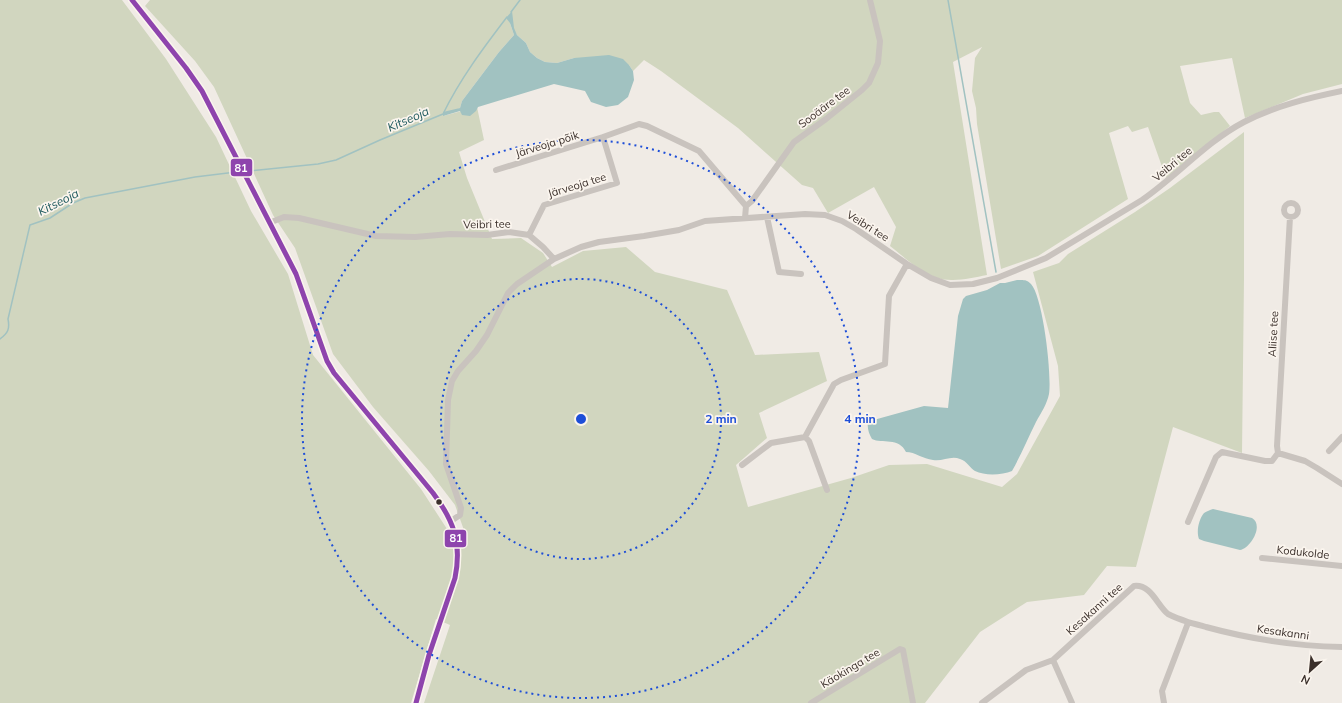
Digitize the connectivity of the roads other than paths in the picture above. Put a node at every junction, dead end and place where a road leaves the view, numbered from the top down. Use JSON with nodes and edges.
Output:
{"nodes":[{"id":1,"x":132,"y":0,"type":"edge"},
{"id":2,"x":870,"y":0,"type":"edge"},
{"id":3,"x":1342,"y":91,"type":"edge"},
{"id":4,"x":603,"y":137,"type":"junction"},
{"id":5,"x":496,"y":170,"type":"dead end"},
{"id":6,"x":746,"y":206,"type":"junction"},
{"id":7,"x":767,"y":216,"type":"junction"},
{"id":8,"x":1290,"y":217,"type":"dead end"},
{"id":9,"x":746,"y":218,"type":"junction"},
{"id":10,"x":269,"y":223,"type":"junction"},
{"id":11,"x":529,"y":235,"type":"junction"},
{"id":12,"x":554,"y":259,"type":"junction"},
{"id":13,"x":907,"y":264,"type":"junction"},
{"id":14,"x":801,"y":274,"type":"dead end"},
{"id":15,"x":805,"y":437,"type":"junction"},
{"id":16,"x":1342,"y":437,"type":"edge"},
{"id":17,"x":1329,"y":451,"type":"dead end"},
{"id":18,"x":1278,"y":452,"type":"junction"},
{"id":19,"x":742,"y":465,"type":"dead end"},
{"id":20,"x":1342,"y":484,"type":"edge"},
{"id":21,"x":827,"y":490,"type":"dead end"},
{"id":22,"x":451,"y":521,"type":"junction"},
{"id":23,"x":1188,"y":522,"type":"dead end"},
{"id":24,"x":1262,"y":558,"type":"dead end"},
{"id":25,"x":1342,"y":566,"type":"edge"},
{"id":26,"x":1188,"y":623,"type":"junction"},
{"id":27,"x":1223,"y":632,"type":"joint"},
{"id":28,"x":1342,"y":647,"type":"edge"},
{"id":29,"x":1053,"y":660,"type":"junction"},
{"id":30,"x":416,"y":703,"type":"edge"},
{"id":31,"x":811,"y":703,"type":"edge"},
{"id":32,"x":913,"y":703,"type":"edge"},
{"id":33,"x":982,"y":703,"type":"edge"},
{"id":34,"x":1072,"y":703,"type":"edge"},
{"id":35,"x":1164,"y":703,"type":"edge"}],
"edges":[{"from":1,"to":10,"type":"street"},
{"from":2,"to":6,"type":"street","name":"Sooääre tee"},
{"from":3,"to":13,"type":"street","name":"Veibri tee"},
{"from":4,"to":5,"type":"street","name":"Järveoja põik"},
{"from":4,"to":6,"type":"street"},
{"from":4,"to":11,"type":"street","name":"Järveoja tee"},
{"from":6,"to":9,"type":"street"},
{"from":7,"to":9,"type":"street","name":"Veibri tee"},
{"from":7,"to":13,"type":"street","name":"Veibri tee"},
{"from":7,"to":14,"type":"street"},
{"from":8,"to":18,"type":"street","name":"Aliise tee"},
{"from":9,"to":12,"type":"street","name":"Veibri tee"},
{"from":10,"to":11,"type":"street","name":"Veibri tee"},
{"from":10,"to":22,"type":"street"},
{"from":11,"to":12,"type":"street"},
{"from":12,"to":22,"type":"street","name":"Veibri tee"},
{"from":13,"to":15,"type":"street"},
{"from":15,"to":19,"type":"street"},
{"from":15,"to":21,"type":"street"},
{"from":16,"to":17,"type":"street"},
{"from":18,"to":20,"type":"street"},
{"from":18,"to":23,"type":"street"},
{"from":22,"to":30,"type":"street"},
{"from":24,"to":25,"type":"street","name":"Kodukolde"},
{"from":26,"to":27,"type":"street","name":"Kesakanni tee"},
{"from":26,"to":29,"type":"street","name":"Kesakanni tee"},
{"from":26,"to":35,"type":"street"},
{"from":27,"to":28,"type":"street","name":"Kesakanni"},
{"from":29,"to":33,"type":"street","name":"Kesakanni tee"},
{"from":29,"to":34,"type":"street"},
{"from":31,"to":32,"type":"street","name":"Käokinga tee"}]}
